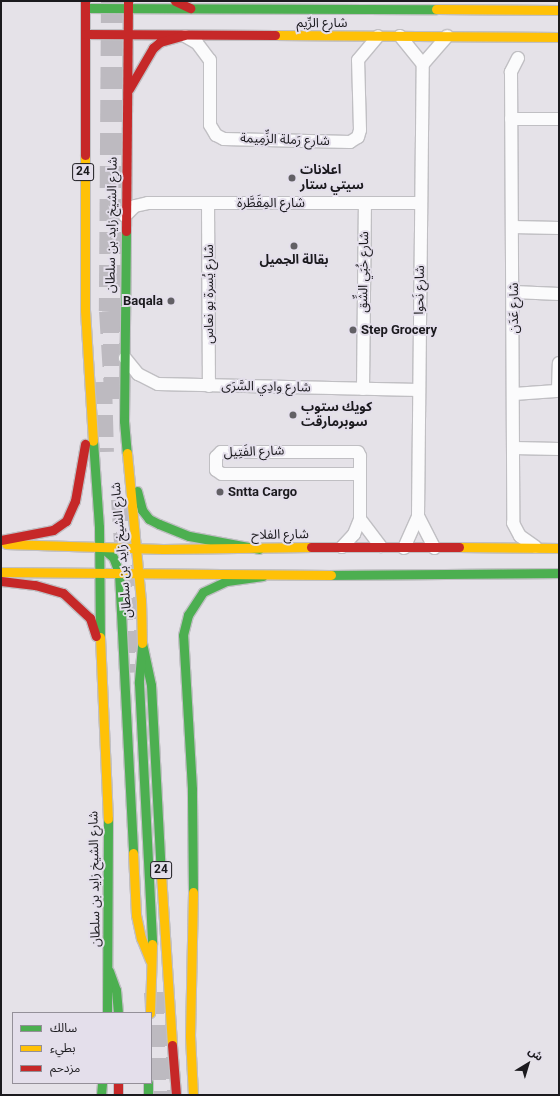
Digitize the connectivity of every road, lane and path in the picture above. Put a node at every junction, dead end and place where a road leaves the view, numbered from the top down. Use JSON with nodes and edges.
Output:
{"nodes":[{"id":1,"x":175,"y":1,"type":"edge"},
{"id":2,"x":403,"y":1,"type":"edge"},
{"id":3,"x":438,"y":1,"type":"edge"},
{"id":4,"x":85,"y":4,"type":"edge"},
{"id":5,"x":128,"y":5,"type":"edge"},
{"id":6,"x":257,"y":5,"type":"edge"},
{"id":7,"x":285,"y":5,"type":"edge"},
{"id":8,"x":164,"y":8,"type":"junction"},
{"id":9,"x":190,"y":8,"type":"junction"},
{"id":10,"x":449,"y":8,"type":"junction"},
{"id":11,"x":394,"y":9,"type":"junction"},
{"id":12,"x":559,"y":10,"type":"edge"},
{"id":13,"x":85,"y":34,"type":"junction"},
{"id":14,"x":128,"y":35,"type":"junction"},
{"id":15,"x":162,"y":35,"type":"junction"},
{"id":16,"x":184,"y":35,"type":"junction"},
{"id":17,"x":378,"y":36,"type":"junction"},
{"id":18,"x":400,"y":36,"type":"junction"},
{"id":19,"x":447,"y":36,"type":"junction"},
{"id":20,"x":559,"y":37,"type":"edge"},
{"id":21,"x":518,"y":58,"type":"dead end"},
{"id":22,"x":423,"y":64,"type":"junction"},
{"id":23,"x":128,"y":91,"type":"junction"},
{"id":24,"x":511,"y":119,"type":"junction"},
{"id":25,"x":559,"y":119,"type":"edge"},
{"id":26,"x":421,"y":202,"type":"junction"},
{"id":27,"x":208,"y":203,"type":"junction"},
{"id":28,"x":365,"y":203,"type":"junction"},
{"id":29,"x":125,"y":217,"type":"junction"},
{"id":30,"x":512,"y":227,"type":"junction"},
{"id":31,"x":559,"y":228,"type":"edge"},
{"id":32,"x":514,"y":292,"type":"junction"},
{"id":33,"x":559,"y":294,"type":"edge"},
{"id":34,"x":123,"y":356,"type":"junction"},
{"id":35,"x":559,"y":363,"type":"edge"},
{"id":36,"x":209,"y":386,"type":"junction"},
{"id":37,"x":363,"y":388,"type":"junction"},
{"id":38,"x":419,"y":390,"type":"junction"},
{"id":39,"x":514,"y":394,"type":"junction"},
{"id":40,"x":90,"y":411,"type":"junction"},
{"id":41,"x":124,"y":421,"type":"junction"},
{"id":42,"x":514,"y":448,"type":"junction"},
{"id":43,"x":559,"y":449,"type":"edge"},
{"id":44,"x":360,"y":474,"type":"junction"},
{"id":45,"x":418,"y":516,"type":"junction"},
{"id":46,"x":360,"y":519,"type":"junction"},
{"id":47,"x":1,"y":540,"type":"edge"},
{"id":48,"x":1,"y":544,"type":"edge"},
{"id":49,"x":99,"y":545,"type":"junction"},
{"id":50,"x":380,"y":546,"type":"junction"},
{"id":51,"x":135,"y":547,"type":"junction"},
{"id":52,"x":342,"y":547,"type":"junction"},
{"id":53,"x":404,"y":548,"type":"junction"},
{"id":54,"x":434,"y":548,"type":"junction"},
{"id":55,"x":537,"y":548,"type":"junction"},
{"id":56,"x":559,"y":548,"type":"edge"},
{"id":57,"x":259,"y":549,"type":"junction"},
{"id":58,"x":1,"y":572,"type":"edge"},
{"id":59,"x":99,"y":573,"type":"junction"},
{"id":60,"x":119,"y":573,"type":"junction"},
{"id":61,"x":559,"y":573,"type":"edge"},
{"id":62,"x":138,"y":574,"type":"junction"},
{"id":63,"x":263,"y":576,"type":"junction"},
{"id":64,"x":1,"y":581,"type":"edge"},
{"id":65,"x":142,"y":646,"type":"junction"},
{"id":66,"x":100,"y":647,"type":"junction"},
{"id":67,"x":151,"y":960,"type":"junction"},
{"id":68,"x":109,"y":971,"type":"junction"},
{"id":69,"x":107,"y":1012,"type":"edge"},
{"id":70,"x":118,"y":1012,"type":"edge"},
{"id":71,"x":150,"y":1012,"type":"edge"},
{"id":72,"x":102,"y":1084,"type":"edge"},
{"id":73,"x":118,"y":1084,"type":"edge"},
{"id":74,"x":148,"y":1084,"type":"edge"},
{"id":75,"x":100,"y":1095,"type":"edge"},
{"id":76,"x":118,"y":1095,"type":"edge"},
{"id":77,"x":148,"y":1095,"type":"edge"},
{"id":78,"x":176,"y":1095,"type":"edge"},
{"id":79,"x":193,"y":1095,"type":"edge"}],
"edges":[{"from":1,"to":9,"type":"main road"},
{"from":2,"to":11,"type":"street"},
{"from":3,"to":10,"type":"street"},
{"from":4,"to":5,"type":"main road","name":"شارع الرِّيم"},
{"from":4,"to":13,"type":"main road","name":"شارع الشيخ زايد بن سلطان","number":"24"},
{"from":5,"to":8,"type":"main road","name":"شارع الرِّيم"},
{"from":5,"to":14,"type":"main road","name":"شارع الشيخ زايد بن سلطان","number":"24"},
{"from":6,"to":7,"type":"main road","name":"شارع الرِّيم"},
{"from":6,"to":9,"type":"main road","name":"شارع الرِّيم"},
{"from":7,"to":11,"type":"main road","name":"شارع الرِّيم"},
{"from":8,"to":9,"type":"main road","name":"شارع الرِّيم"},
{"from":8,"to":15,"type":"main road"},
{"from":10,"to":11,"type":"main road","name":"شارع الرِّيم"},
{"from":10,"to":12,"type":"main road","name":"شارع الرِّيم"},
{"from":13,"to":14,"type":"main road","name":"شارع الرِّيم"},
{"from":13,"to":40,"type":"main road","name":"شارع الشيخ زايد بن سلطان","number":"24"},
{"from":14,"to":15,"type":"main road","name":"شارع الرِّيم"},
{"from":14,"to":23,"type":"main road","name":"شارع الشيخ زايد بن سلطان","number":"24"},
{"from":15,"to":16,"type":"main road","name":"شارع الرِّيم"},
{"from":16,"to":17,"type":"main road","name":"شارع الرِّيم"},
{"from":16,"to":17,"type":"street","name":"شارع رَملة الزِّمِيمة"},
{"from":16,"to":23,"type":"main road"},
{"from":17,"to":18,"type":"main road","name":"شارع الرِّيم"},
{"from":18,"to":19,"type":"main road","name":"شارع الرِّيم"},
{"from":18,"to":22,"type":"street"},
{"from":19,"to":20,"type":"main road","name":"شارع الرِّيم"},
{"from":19,"to":22,"type":"street"},
{"from":21,"to":24,"type":"street","name":"شارع عَدَن"},
{"from":22,"to":26,"type":"street","name":"شارع نَحوا"},
{"from":23,"to":29,"type":"main road","name":"شارع الشيخ زايد بن سلطان","number":"24"},
{"from":24,"to":25,"type":"street"},
{"from":24,"to":30,"type":"street","name":"شارع عَدَن"},
{"from":26,"to":28,"type":"street","name":"شارع المِقَطَّرة"},
{"from":26,"to":38,"type":"street","name":"شارع نَحوا"},
{"from":27,"to":28,"type":"street","name":"شارع المِقَطَّرة"},
{"from":27,"to":29,"type":"street","name":"شارع المِقَطَّرة"},
{"from":27,"to":36,"type":"street","name":"شارع يُسرة بو نعاس"},
{"from":28,"to":37,"type":"street","name":"شارع خُبَي الشِّق"},
{"from":29,"to":34,"type":"main road","name":"شارع الشيخ زايد بن سلطان","number":"24"},
{"from":30,"to":31,"type":"street"},
{"from":30,"to":32,"type":"street","name":"شارع عَدَن"},
{"from":32,"to":33,"type":"street"},
{"from":32,"to":39,"type":"street","name":"شارع عَدَن"},
{"from":34,"to":36,"type":"street","name":"شارع وادِي السَّرَى"},
{"from":34,"to":41,"type":"main road","name":"شارع الشيخ زايد بن سلطان","number":"24"},
{"from":35,"to":39,"type":"street"},
{"from":36,"to":37,"type":"street","name":"شارع وادِي السَّرَى"},
{"from":37,"to":38,"type":"street","name":"شارع وادِي السَّرَى"},
{"from":38,"to":45,"type":"street","name":"شارع نَحوا"},
{"from":39,"to":42,"type":"street","name":"شارع عَدَن"},
{"from":40,"to":47,"type":"main road"},
{"from":40,"to":49,"type":"main road","name":"شارع الشيخ زايد بن سلطان","number":"24"},
{"from":41,"to":51,"type":"main road","name":"شارع الشيخ زايد بن سلطان","number":"24"},
{"from":41,"to":57,"type":"main road"},
{"from":42,"to":43,"type":"street"},
{"from":42,"to":55,"type":"street","name":"شارع عَدَن"},
{"from":44,"to":44,"type":"street","name":"شارع الفَتِيل"},
{"from":44,"to":46,"type":"street","name":"شارع الفَتِيل"},
{"from":45,"to":53,"type":"street","name":"شارع نَحوا"},
{"from":45,"to":54,"type":"street","name":"شارع نَحوا"},
{"from":46,"to":50,"type":"street"},
{"from":46,"to":52,"type":"street","name":"شارع الفَتِيل"},
{"from":48,"to":49,"type":"main road","name":"شارع الفلاح"},
{"from":49,"to":51,"type":"main road","name":"شارع الفلاح"},
{"from":49,"to":59,"type":"main road","name":"شارع الشيخ زايد بن سلطان","number":"24"},
{"from":49,"to":60,"type":"main road"},
{"from":50,"to":52,"type":"main road","name":"شارع الفلاح"},
{"from":50,"to":53,"type":"main road","name":"شارع الفلاح"},
{"from":51,"to":57,"type":"main road","name":"شارع الفلاح"},
{"from":51,"to":62,"type":"main road","name":"شارع الشيخ زايد بن سلطان","number":"24"},
{"from":52,"to":57,"type":"main road","name":"شارع الفلاح"},
{"from":53,"to":54,"type":"main road","name":"شارع الفلاح"},
{"from":54,"to":55,"type":"main road","name":"شارع الفلاح"},
{"from":55,"to":56,"type":"main road","name":"شارع الفلاح"},
{"from":58,"to":59,"type":"main road"},
{"from":59,"to":60,"type":"main road"},
{"from":59,"to":66,"type":"main road","name":"شارع الشيخ زايد بن سلطان","number":"24"},
{"from":60,"to":62,"type":"main road"},
{"from":60,"to":67,"type":"main road"},
{"from":61,"to":63,"type":"main road"},
{"from":62,"to":63,"type":"main road"},
{"from":62,"to":65,"type":"main road","name":"شارع الشيخ زايد بن سلطان","number":"24"},
{"from":63,"to":79,"type":"main road"},
{"from":64,"to":66,"type":"main road"},
{"from":65,"to":67,"type":"main road"},
{"from":65,"to":78,"type":"main road","name":"شارع الشيخ زايد بن سلطان","number":"24"},
{"from":66,"to":68,"type":"main road","name":"شارع الشيخ زايد بن سلطان","number":"24"},
{"from":67,"to":71,"type":"main road"},
{"from":68,"to":69,"type":"main road","name":"شارع الشيخ زايد بن سلطان","number":"24"},
{"from":68,"to":70,"type":"main road"},
{"from":72,"to":75,"type":"main road"},
{"from":73,"to":76,"type":"main road"},
{"from":74,"to":77,"type":"main road"}]}
